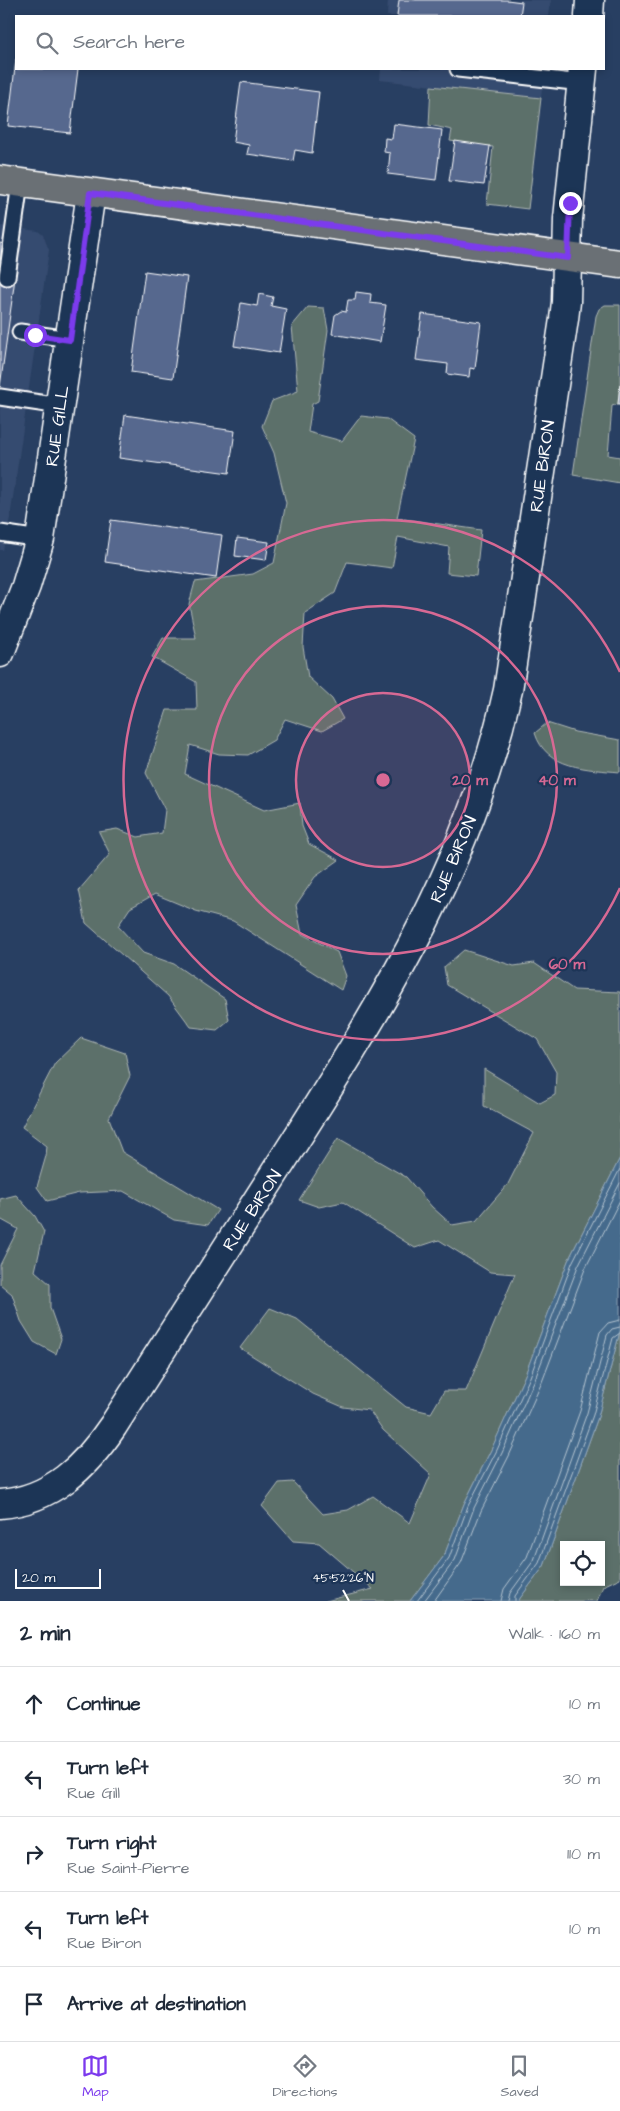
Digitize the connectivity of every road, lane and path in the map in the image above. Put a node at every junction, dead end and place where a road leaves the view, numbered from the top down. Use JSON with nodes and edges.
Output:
{"nodes":[{"id":1,"x":590,"y":0,"type":"edge"},
{"id":2,"x":589,"y":15,"type":"edge"},
{"id":3,"x":476,"y":70,"type":"edge"},
{"id":4,"x":582,"y":76,"type":"edge"},
{"id":5,"x":10,"y":181,"type":"edge"},
{"id":6,"x":90,"y":193,"type":"junction"},
{"id":7,"x":568,"y":258,"type":"junction"},
{"id":8,"x":620,"y":264,"type":"edge"},
{"id":9,"x":7,"y":277,"type":"dead end"},
{"id":10,"x":20,"y":332,"type":"dead end"},
{"id":11,"x":70,"y":340,"type":"junction"},
{"id":12,"x":0,"y":397,"type":"edge"},
{"id":13,"x":60,"y":406,"type":"junction"},
{"id":14,"x":0,"y":534,"type":"edge"},
{"id":15,"x":40,"y":539,"type":"junction"},
{"id":16,"x":0,"y":653,"type":"edge"},
{"id":17,"x":0,"y":1504,"type":"edge"}],
"edges":[{"from":1,"to":2,"type":"street"},
{"from":3,"to":4,"type":"lane"},
{"from":4,"to":7,"type":"street","name":"RUE BIRON"},
{"from":5,"to":6,"type":"main road"},
{"from":5,"to":9,"type":"lane"},
{"from":6,"to":7,"type":"main road"},
{"from":6,"to":11,"type":"street","name":"RUE GILL"},
{"from":7,"to":8,"type":"main road"},
{"from":7,"to":17,"type":"street","name":"RUE BIRON"},
{"from":10,"to":11,"type":"lane"},
{"from":11,"to":13,"type":"street","name":"RUE GILL"},
{"from":12,"to":13,"type":"lane"},
{"from":13,"to":15,"type":"street","name":"RUE GILL"},
{"from":14,"to":15,"type":"lane"},
{"from":15,"to":16,"type":"street","name":"RUE GILL"}]}
